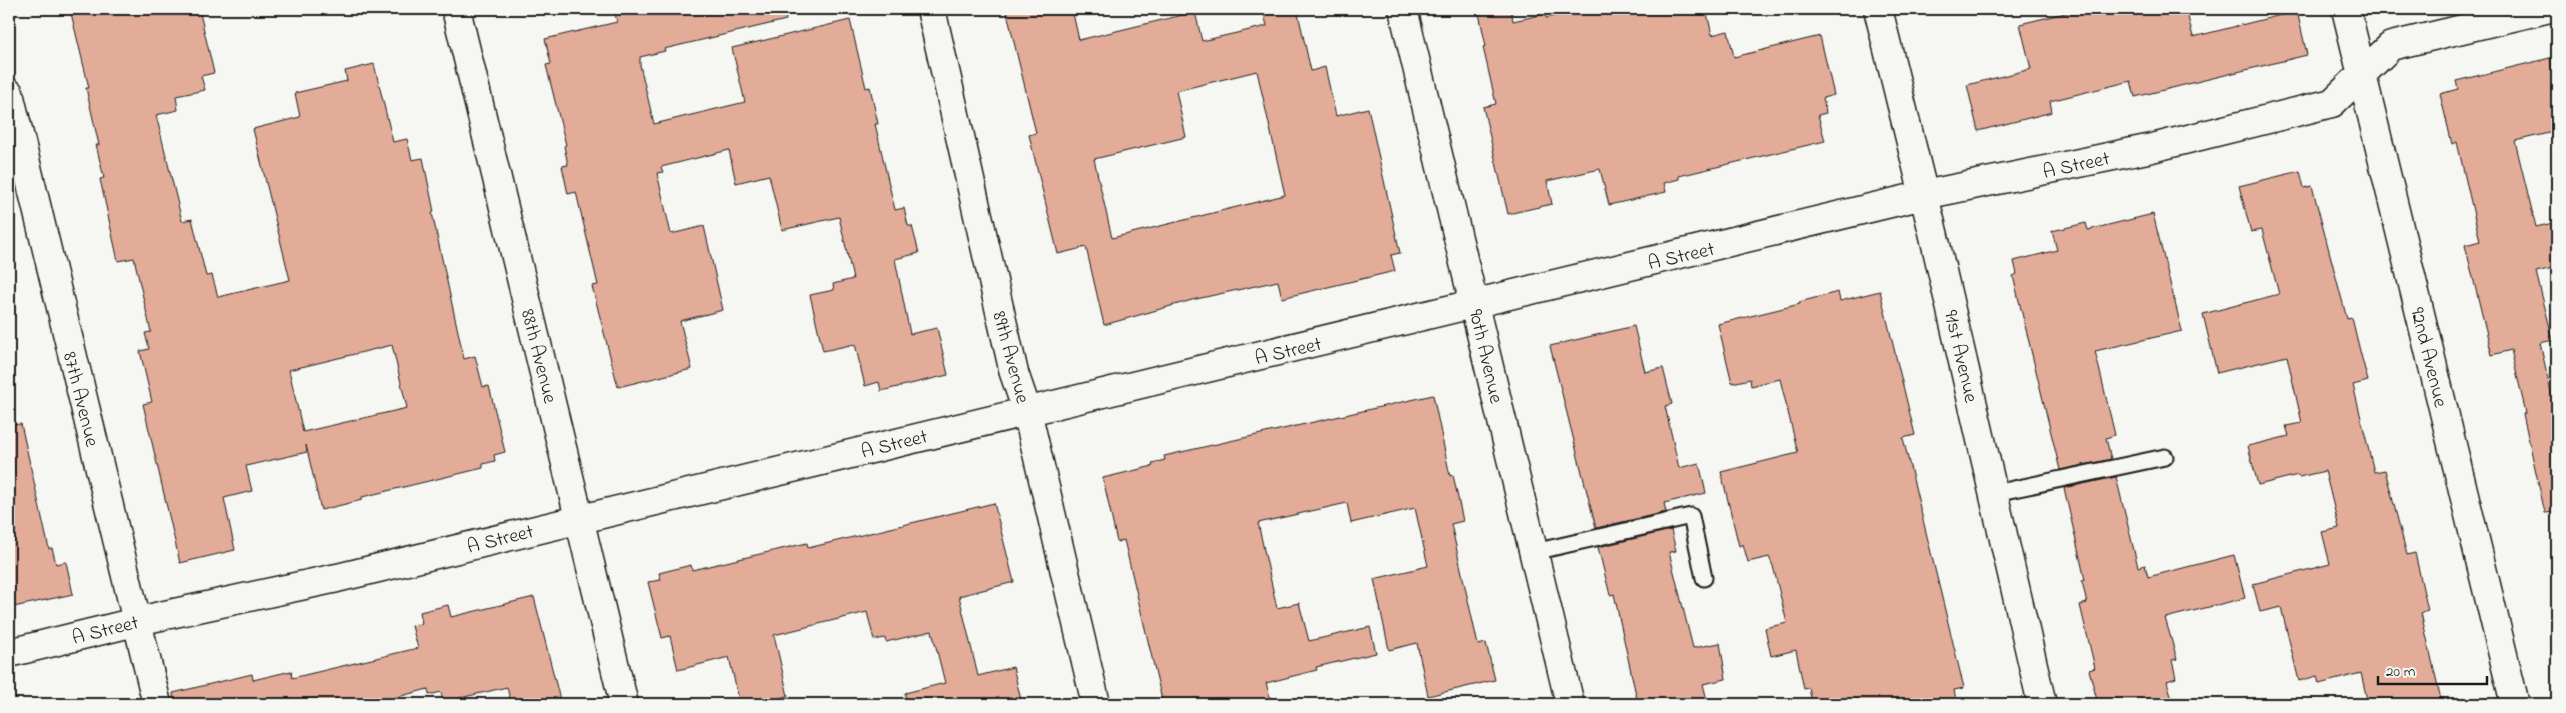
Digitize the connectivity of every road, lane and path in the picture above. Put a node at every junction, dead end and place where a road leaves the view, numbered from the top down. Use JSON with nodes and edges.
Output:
{"nodes":[{"id":1,"x":456,"y":9,"type":"edge"},
{"id":2,"x":931,"y":9,"type":"edge"},
{"id":3,"x":1403,"y":9,"type":"edge"},
{"id":4,"x":1878,"y":9,"type":"edge"},
{"id":5,"x":2346,"y":9,"type":"edge"},
{"id":6,"x":2546,"y":9,"type":"edge"},
{"id":7,"x":2362,"y":75,"type":"junction"},
{"id":8,"x":9,"y":93,"type":"edge"},
{"id":9,"x":1924,"y":196,"type":"junction"},
{"id":10,"x":1475,"y":305,"type":"junction"},
{"id":11,"x":1027,"y":411,"type":"junction"},
{"id":12,"x":2165,"y":457,"type":"dead end"},
{"id":13,"x":1995,"y":493,"type":"junction"},
{"id":14,"x":579,"y":520,"type":"junction"},
{"id":15,"x":1534,"y":552,"type":"junction"},
{"id":16,"x":1704,"y":578,"type":"dead end"},
{"id":17,"x":137,"y":622,"type":"junction"},
{"id":18,"x":9,"y":653,"type":"edge"},
{"id":19,"x":157,"y":704,"type":"edge"},
{"id":20,"x":624,"y":704,"type":"edge"},
{"id":21,"x":1096,"y":704,"type":"edge"},
{"id":22,"x":1570,"y":704,"type":"edge"},
{"id":23,"x":2042,"y":704,"type":"edge"},
{"id":24,"x":2515,"y":704,"type":"edge"}],
"edges":[{"from":1,"to":14,"type":"street","name":"88th Avenue"},
{"from":2,"to":11,"type":"street","name":"89th Avenue"},
{"from":3,"to":10,"type":"street","name":"90th Avenue"},
{"from":4,"to":9,"type":"street","name":"91st Avenue"},
{"from":5,"to":7,"type":"street","name":"92nd Avenue"},
{"from":6,"to":7,"type":"street","name":"A Street"},
{"from":7,"to":9,"type":"street","name":"A Street"},
{"from":7,"to":24,"type":"street","name":"92nd Avenue"},
{"from":8,"to":17,"type":"street","name":"87th Avenue"},
{"from":9,"to":10,"type":"street","name":"A Street"},
{"from":9,"to":13,"type":"street","name":"91st Avenue"},
{"from":10,"to":11,"type":"street","name":"A Street"},
{"from":10,"to":15,"type":"street","name":"90th Avenue"},
{"from":11,"to":14,"type":"street","name":"A Street"},
{"from":11,"to":21,"type":"street","name":"89th Avenue"},
{"from":12,"to":13,"type":"lane"},
{"from":13,"to":23,"type":"street","name":"91st Avenue"},
{"from":14,"to":17,"type":"street","name":"A Street"},
{"from":14,"to":20,"type":"street","name":"88th Avenue"},
{"from":15,"to":16,"type":"lane"},
{"from":15,"to":22,"type":"street","name":"90th Avenue"},
{"from":17,"to":18,"type":"street","name":"A Street"},
{"from":17,"to":19,"type":"street","name":"87th Avenue"}]}
